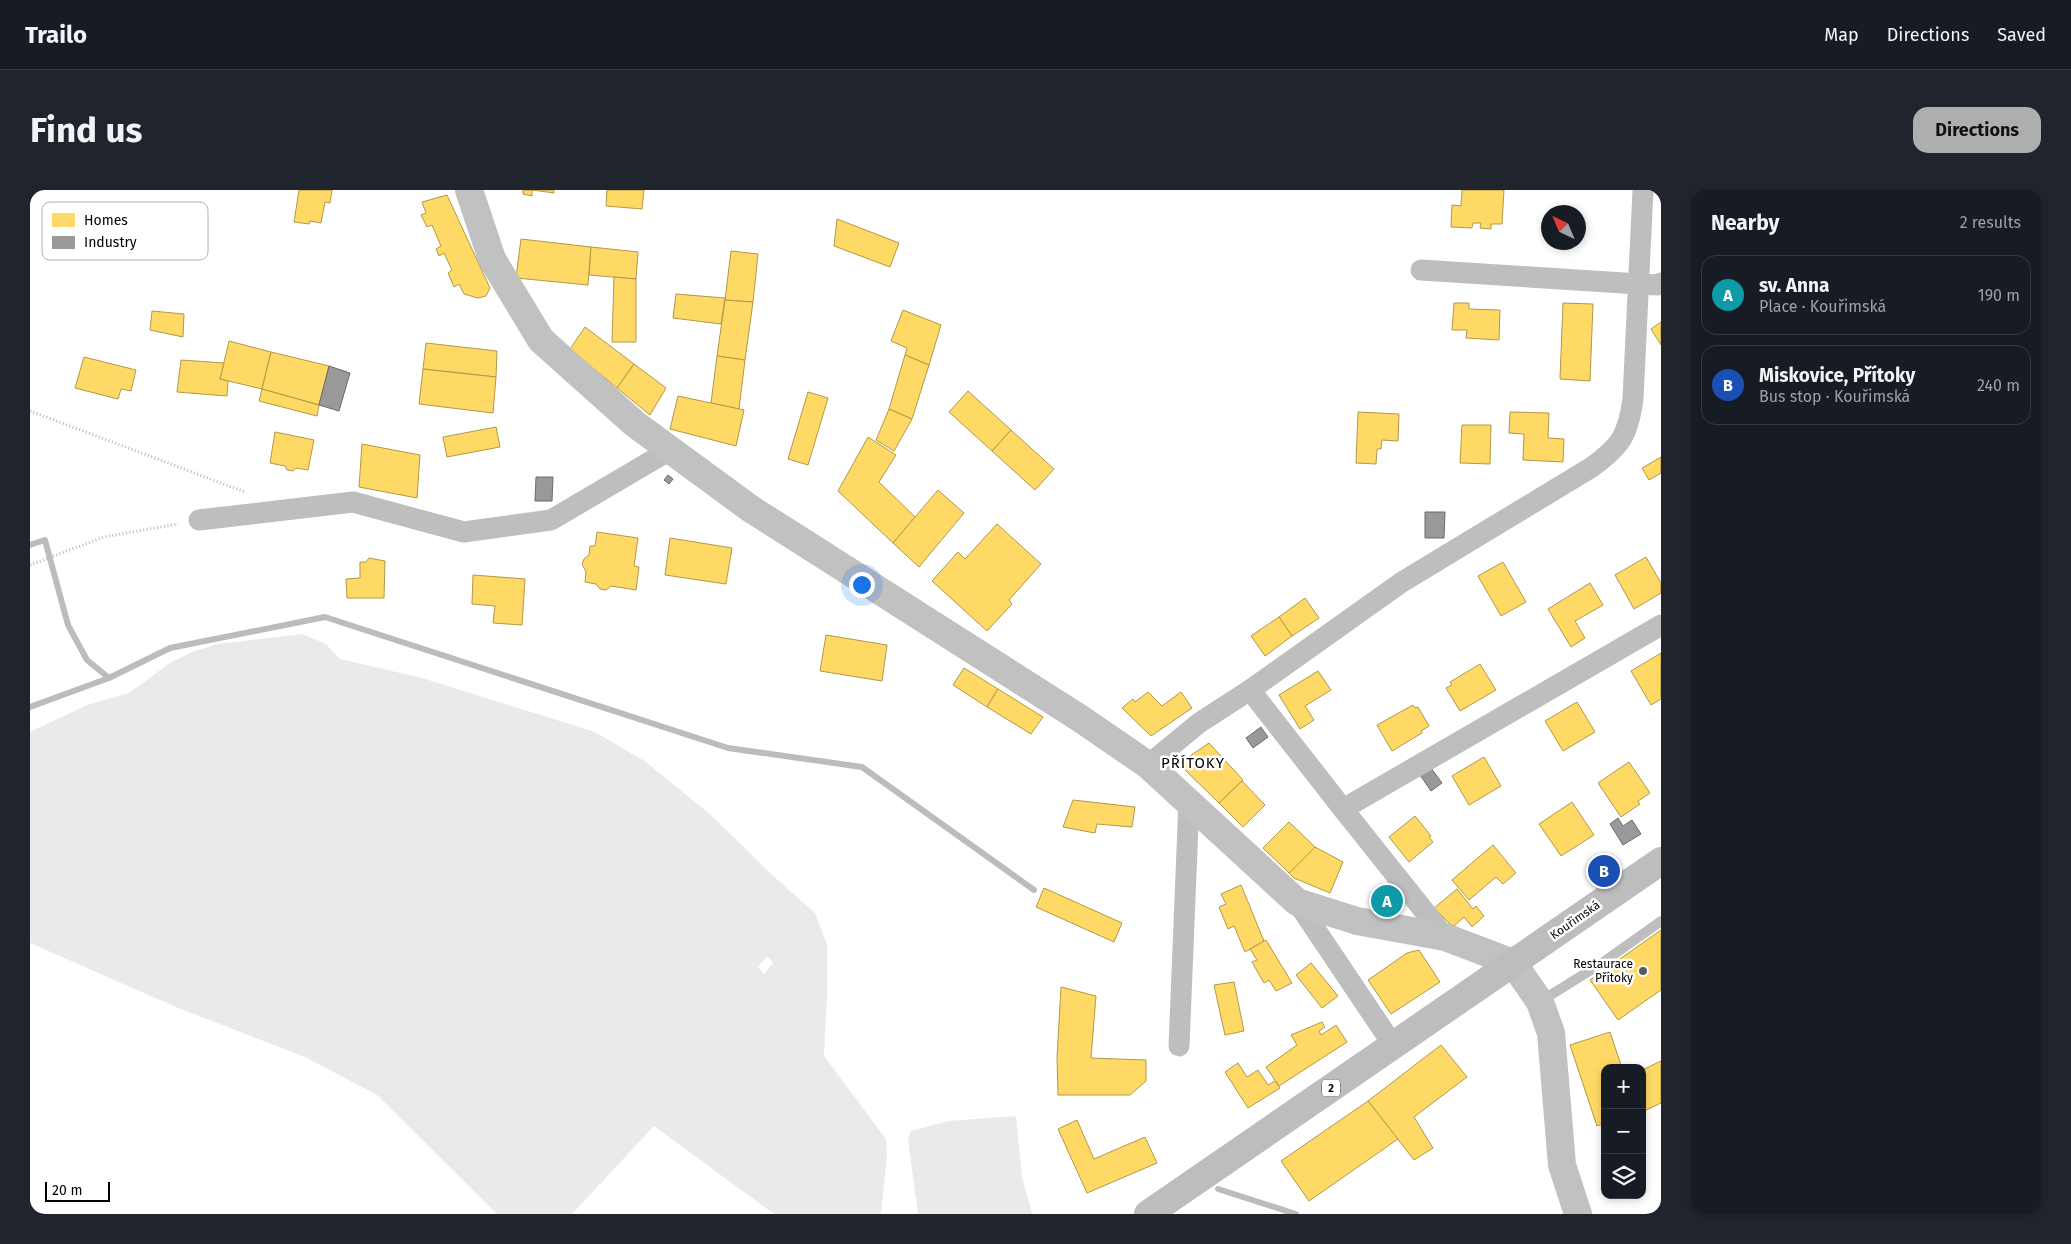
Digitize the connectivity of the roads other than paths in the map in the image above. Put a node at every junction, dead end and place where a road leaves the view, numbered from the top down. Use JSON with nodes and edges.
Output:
{"nodes":[{"id":1,"x":469,"y":190,"type":"edge"},
{"id":2,"x":1643,"y":190,"type":"edge"},
{"id":3,"x":1422,"y":270,"type":"dead end"},
{"id":4,"x":1661,"y":283,"type":"edge"},
{"id":5,"x":1639,"y":284,"type":"junction"},
{"id":6,"x":670,"y":450,"type":"junction"},
{"id":7,"x":199,"y":520,"type":"road end"},
{"id":8,"x":1661,"y":625,"type":"edge"},
{"id":9,"x":1250,"y":690,"type":"junction"},
{"id":10,"x":1148,"y":765,"type":"junction"},
{"id":11,"x":1189,"y":801,"type":"junction"},
{"id":12,"x":1343,"y":809,"type":"junction"},
{"id":13,"x":1661,"y":861,"type":"edge"},
{"id":14,"x":1298,"y":902,"type":"junction"},
{"id":15,"x":1661,"y":921,"type":"edge"},
{"id":16,"x":1445,"y":937,"type":"junction"},
{"id":17,"x":1513,"y":963,"type":"junction"},
{"id":18,"x":1540,"y":1002,"type":"junction"},
{"id":19,"x":1393,"y":1045,"type":"junction"},
{"id":20,"x":1179,"y":1046,"type":"dead end"},
{"id":21,"x":1148,"y":1214,"type":"edge"},
{"id":22,"x":1578,"y":1214,"type":"edge"}],
"edges":[{"from":1,"to":6,"type":"street"},
{"from":2,"to":5,"type":"street"},
{"from":3,"to":5,"type":"street"},
{"from":4,"to":5,"type":"street"},
{"from":5,"to":9,"type":"street"},
{"from":6,"to":7,"type":"street"},
{"from":6,"to":10,"type":"street"},
{"from":8,"to":12,"type":"street"},
{"from":9,"to":10,"type":"street"},
{"from":9,"to":12,"type":"street"},
{"from":10,"to":11,"type":"street"},
{"from":11,"to":14,"type":"street"},
{"from":11,"to":20,"type":"street"},
{"from":12,"to":16,"type":"street"},
{"from":13,"to":17,"type":"main road","name":"Kouřimská","number":"2"},
{"from":14,"to":16,"type":"street"},
{"from":14,"to":19,"type":"street"},
{"from":15,"to":18,"type":"lane"},
{"from":16,"to":17,"type":"street"},
{"from":17,"to":18,"type":"street"},
{"from":17,"to":19,"type":"main road","number":"2"},
{"from":18,"to":22,"type":"street"},
{"from":19,"to":21,"type":"main road","number":"2"}]}
